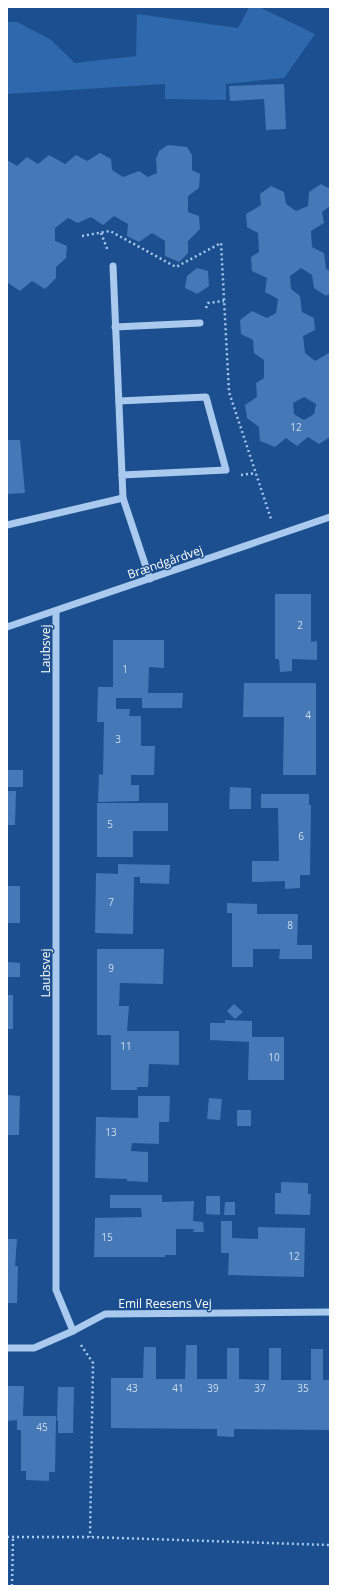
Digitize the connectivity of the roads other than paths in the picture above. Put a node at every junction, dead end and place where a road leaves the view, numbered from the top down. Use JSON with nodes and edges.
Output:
{"nodes":[{"id":1,"x":113,"y":266,"type":"dead end"},
{"id":2,"x":200,"y":323,"type":"dead end"},
{"id":3,"x":116,"y":327,"type":"junction"},
{"id":4,"x":118,"y":400,"type":"junction"},
{"id":5,"x":122,"y":475,"type":"junction"},
{"id":6,"x":123,"y":498,"type":"junction"},
{"id":7,"x":330,"y":517,"type":"edge"},
{"id":8,"x":7,"y":525,"type":"edge"},
{"id":9,"x":150,"y":579,"type":"junction"},
{"id":10,"x":56,"y":611,"type":"junction"},
{"id":11,"x":7,"y":627,"type":"edge"},
{"id":12,"x":330,"y":1312,"type":"edge"},
{"id":13,"x":73,"y":1331,"type":"junction"},
{"id":14,"x":7,"y":1348,"type":"edge"}],
"edges":[{"from":1,"to":3,"type":"street"},
{"from":2,"to":3,"type":"street"},
{"from":3,"to":4,"type":"street"},
{"from":4,"to":5,"type":"street"},
{"from":4,"to":5,"type":"street"},
{"from":5,"to":6,"type":"street"},
{"from":6,"to":8,"type":"street"},
{"from":6,"to":9,"type":"street"},
{"from":7,"to":9,"type":"street","name":"Brændgårdvej"},
{"from":9,"to":10,"type":"street","name":"Brændgårdvej"},
{"from":10,"to":11,"type":"street","name":"Brændgårdvej"},
{"from":10,"to":13,"type":"street","name":"Laubsvej"},
{"from":12,"to":13,"type":"street","name":"Emil Reesens Vej"},
{"from":13,"to":14,"type":"street","name":"Emil Reesens Vej"}]}
